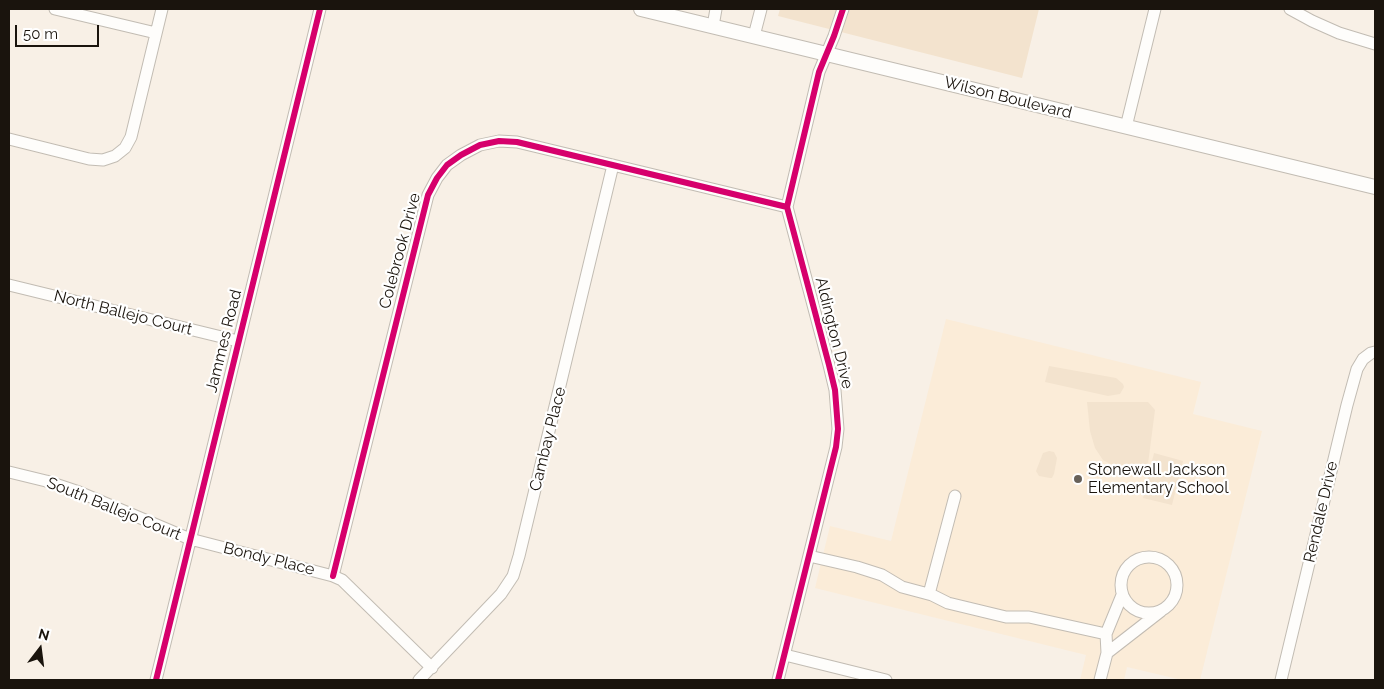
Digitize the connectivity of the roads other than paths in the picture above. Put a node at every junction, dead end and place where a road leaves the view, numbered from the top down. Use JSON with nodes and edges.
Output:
{"nodes":[{"id":1,"x":55,"y":9,"type":"edge"},
{"id":2,"x":162,"y":9,"type":"edge"},
{"id":3,"x":320,"y":9,"type":"edge"},
{"id":4,"x":641,"y":9,"type":"edge"},
{"id":5,"x":716,"y":9,"type":"edge"},
{"id":6,"x":761,"y":9,"type":"edge"},
{"id":7,"x":843,"y":9,"type":"edge"},
{"id":8,"x":1155,"y":9,"type":"edge"},
{"id":9,"x":1290,"y":9,"type":"edge"},
{"id":10,"x":713,"y":26,"type":"junction"},
{"id":11,"x":156,"y":33,"type":"junction"},
{"id":12,"x":754,"y":36,"type":"junction"},
{"id":13,"x":1375,"y":44,"type":"edge"},
{"id":14,"x":827,"y":54,"type":"junction"},
{"id":15,"x":1126,"y":127,"type":"junction"},
{"id":16,"x":9,"y":139,"type":"edge"},
{"id":17,"x":613,"y":165,"type":"junction"},
{"id":18,"x":1375,"y":187,"type":"edge"},
{"id":19,"x":787,"y":207,"type":"junction"},
{"id":20,"x":9,"y":284,"type":"edge"},
{"id":21,"x":238,"y":341,"type":"junction"},
{"id":22,"x":1375,"y":352,"type":"edge"},
{"id":23,"x":9,"y":472,"type":"edge"},
{"id":24,"x":955,"y":496,"type":"dead end"},
{"id":25,"x":190,"y":539,"type":"junction"},
{"id":26,"x":809,"y":556,"type":"junction"},
{"id":27,"x":333,"y":576,"type":"junction"},
{"id":28,"x":929,"y":594,"type":"junction"},
{"id":29,"x":1122,"y":595,"type":"junction"},
{"id":30,"x":1163,"y":609,"type":"junction"},
{"id":31,"x":1106,"y":634,"type":"junction"},
{"id":32,"x":1107,"y":653,"type":"junction"},
{"id":33,"x":785,"y":655,"type":"junction"},
{"id":34,"x":432,"y":668,"type":"junction"},
{"id":35,"x":156,"y":680,"type":"edge"},
{"id":36,"x":419,"y":680,"type":"edge"},
{"id":37,"x":778,"y":680,"type":"edge"},
{"id":38,"x":886,"y":680,"type":"edge"},
{"id":39,"x":1100,"y":680,"type":"edge"},
{"id":40,"x":1280,"y":680,"type":"edge"}],
"edges":[{"from":1,"to":11,"type":"street"},
{"from":2,"to":11,"type":"street"},
{"from":3,"to":21,"type":"street","name":"Jammes Road"},
{"from":4,"to":10,"type":"main road","name":"Wilson Boulevard"},
{"from":5,"to":10,"type":"street"},
{"from":6,"to":12,"type":"street"},
{"from":7,"to":14,"type":"street","name":"Aldington Drive"},
{"from":8,"to":15,"type":"street"},
{"from":9,"to":13,"type":"street"},
{"from":10,"to":12,"type":"main road","name":"Wilson Boulevard"},
{"from":11,"to":16,"type":"street"},
{"from":12,"to":14,"type":"main road","name":"Wilson Boulevard"},
{"from":14,"to":15,"type":"main road","name":"Wilson Boulevard"},
{"from":14,"to":19,"type":"street","name":"Aldington Drive"},
{"from":15,"to":18,"type":"main road","name":"Wilson Boulevard"},
{"from":17,"to":19,"type":"street","name":"Colebrook Drive"},
{"from":17,"to":27,"type":"street","name":"Colebrook Drive"},
{"from":17,"to":34,"type":"street","name":"Cambay Place"},
{"from":19,"to":26,"type":"street","name":"Aldington Drive"},
{"from":20,"to":21,"type":"street","name":"North Ballejo Court"},
{"from":21,"to":25,"type":"street","name":"Jammes Road"},
{"from":22,"to":40,"type":"street","name":"Rendale Drive"},
{"from":23,"to":25,"type":"street","name":"South Ballejo Court"},
{"from":24,"to":28,"type":"street"},
{"from":25,"to":27,"type":"street","name":"Bondy Place"},
{"from":25,"to":35,"type":"street","name":"Jammes Road"},
{"from":26,"to":28,"type":"street"},
{"from":26,"to":33,"type":"street","name":"Aldington Drive"},
{"from":27,"to":34,"type":"street","name":"Bondy Place"},
{"from":28,"to":31,"type":"street"},
{"from":29,"to":30,"type":"street"},
{"from":29,"to":30,"type":"street"},
{"from":29,"to":31,"type":"street"},
{"from":30,"to":32,"type":"street"},
{"from":31,"to":32,"type":"street"},
{"from":32,"to":39,"type":"street"},
{"from":33,"to":37,"type":"street","name":"Aldington Drive"},
{"from":33,"to":38,"type":"street"},
{"from":34,"to":36,"type":"street","name":"Cambay Place"}]}
